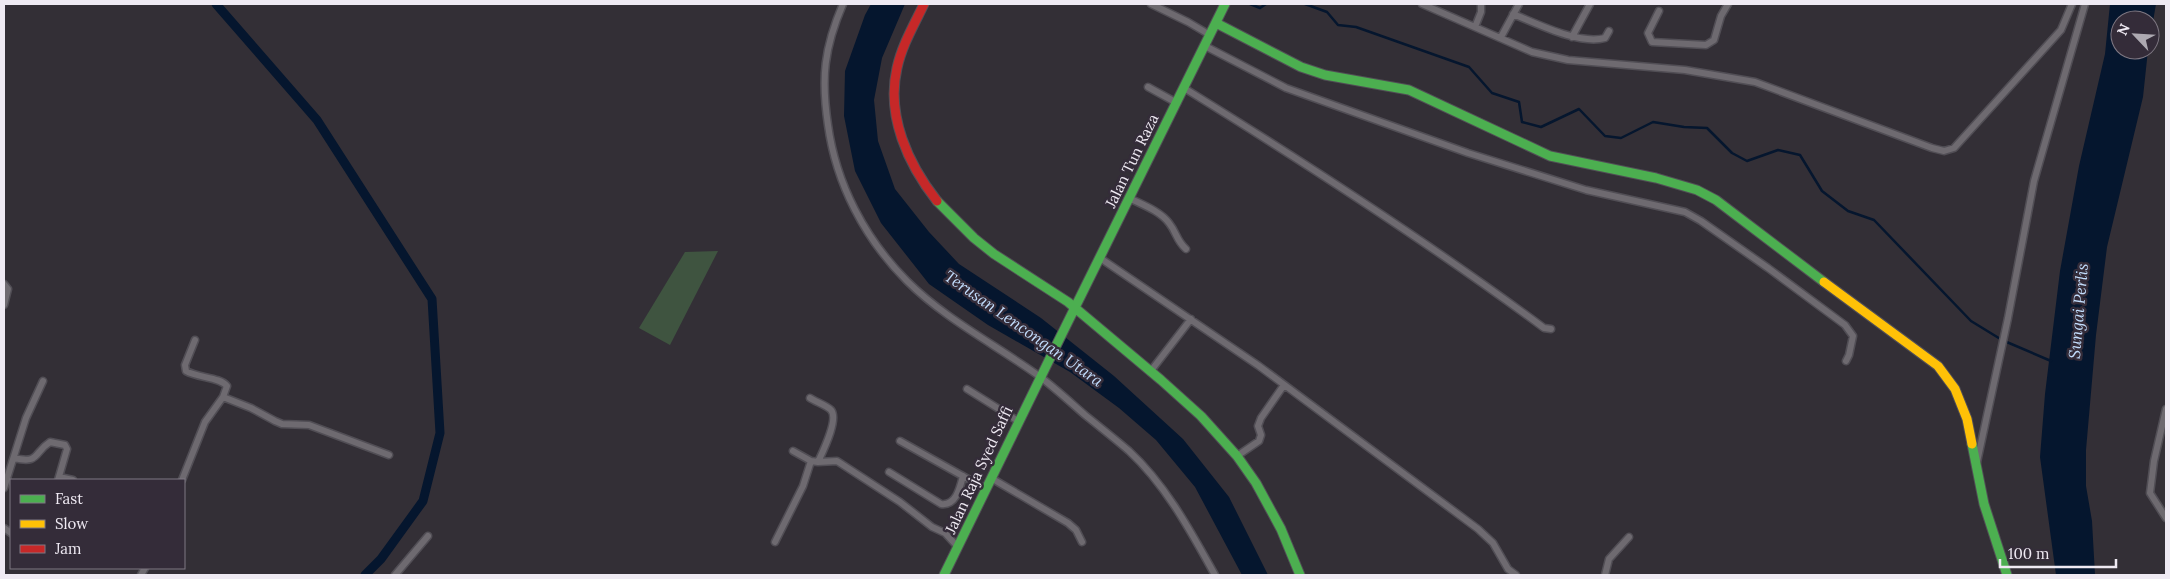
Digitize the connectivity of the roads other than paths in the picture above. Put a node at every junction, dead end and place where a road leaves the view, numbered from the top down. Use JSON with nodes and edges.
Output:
{"nodes":[{"id":1,"x":843,"y":4,"type":"edge"},
{"id":2,"x":924,"y":4,"type":"edge"},
{"id":3,"x":1151,"y":4,"type":"edge"},
{"id":4,"x":1422,"y":4,"type":"edge"},
{"id":5,"x":1481,"y":4,"type":"edge"},
{"id":6,"x":1519,"y":4,"type":"edge"},
{"id":7,"x":1590,"y":4,"type":"edge"},
{"id":8,"x":1728,"y":4,"type":"edge"},
{"id":9,"x":2072,"y":4,"type":"edge"},
{"id":10,"x":2085,"y":4,"type":"edge"},
{"id":11,"x":1225,"y":5,"type":"edge"},
{"id":12,"x":1659,"y":11,"type":"dead end"},
{"id":13,"x":1514,"y":14,"type":"junction"},
{"id":14,"x":1216,"y":23,"type":"junction"},
{"id":15,"x":1475,"y":27,"type":"junction"},
{"id":16,"x":1609,"y":31,"type":"dead end"},
{"id":17,"x":1210,"y":35,"type":"junction"},
{"id":18,"x":1501,"y":37,"type":"junction"},
{"id":19,"x":1572,"y":37,"type":"junction"},
{"id":20,"x":1205,"y":46,"type":"junction"},
{"id":21,"x":1148,"y":87,"type":"dead end"},
{"id":22,"x":1184,"y":88,"type":"junction"},
{"id":23,"x":1176,"y":103,"type":"junction"},
{"id":24,"x":1129,"y":198,"type":"junction"},
{"id":25,"x":1186,"y":249,"type":"dead end"},
{"id":26,"x":1100,"y":258,"type":"junction"},
{"id":27,"x":4,"y":284,"type":"edge"},
{"id":28,"x":4,"y":305,"type":"edge"},
{"id":29,"x":1076,"y":308,"type":"junction"},
{"id":30,"x":1190,"y":319,"type":"junction"},
{"id":31,"x":1551,"y":329,"type":"dead end"},
{"id":32,"x":1064,"y":331,"type":"joint"},
{"id":33,"x":195,"y":340,"type":"dead end"},
{"id":34,"x":1846,"y":361,"type":"dead end"},
{"id":35,"x":1150,"y":372,"type":"junction"},
{"id":36,"x":1041,"y":376,"type":"junction"},
{"id":37,"x":43,"y":380,"type":"dead end"},
{"id":38,"x":1284,"y":385,"type":"junction"},
{"id":39,"x":967,"y":389,"type":"dead end"},
{"id":40,"x":223,"y":397,"type":"junction"},
{"id":41,"x":810,"y":398,"type":"dead end"},
{"id":42,"x":2166,"y":409,"type":"edge"},
{"id":43,"x":1018,"y":421,"type":"junction"},
{"id":44,"x":900,"y":441,"type":"dead end"},
{"id":45,"x":793,"y":451,"type":"dead end"},
{"id":46,"x":389,"y":455,"type":"dead end"},
{"id":47,"x":1237,"y":456,"type":"junction"},
{"id":48,"x":14,"y":458,"type":"junction"},
{"id":49,"x":815,"y":462,"type":"junction"},
{"id":50,"x":1976,"y":467,"type":"junction"},
{"id":51,"x":889,"y":472,"type":"dead end"},
{"id":52,"x":964,"y":476,"type":"junction"},
{"id":53,"x":991,"y":478,"type":"junction"},
{"id":54,"x":58,"y":479,"type":"edge"},
{"id":55,"x":182,"y":479,"type":"edge"},
{"id":56,"x":4,"y":488,"type":"edge"},
{"id":57,"x":986,"y":489,"type":"junction"},
{"id":58,"x":2166,"y":518,"type":"edge"},
{"id":59,"x":428,"y":536,"type":"dead end"},
{"id":60,"x":1629,"y":537,"type":"dead end"},
{"id":61,"x":775,"y":542,"type":"dead end"},
{"id":62,"x":1082,"y":542,"type":"dead end"},
{"id":63,"x":958,"y":547,"type":"junction"},
{"id":64,"x":395,"y":575,"type":"edge"},
{"id":65,"x":944,"y":575,"type":"edge"},
{"id":66,"x":1215,"y":575,"type":"edge"},
{"id":67,"x":1300,"y":575,"type":"edge"},
{"id":68,"x":1516,"y":575,"type":"edge"},
{"id":69,"x":1605,"y":575,"type":"edge"},
{"id":70,"x":2006,"y":575,"type":"edge"}],
"edges":[{"from":1,"to":36,"type":"street"},
{"from":2,"to":29,"type":"street"},
{"from":3,"to":17,"type":"street"},
{"from":4,"to":15,"type":"street"},
{"from":5,"to":15,"type":"street"},
{"from":6,"to":13,"type":"street"},
{"from":7,"to":19,"type":"street"},
{"from":8,"to":12,"type":"street"},
{"from":9,"to":18,"type":"street"},
{"from":10,"to":50,"type":"street"},
{"from":11,"to":14,"type":"street","name":"Jalan Tun Raza"},
{"from":13,"to":18,"type":"street"},
{"from":13,"to":19,"type":"street"},
{"from":14,"to":17,"type":"street","name":"Jalan Tun Raza"},
{"from":14,"to":50,"type":"street"},
{"from":15,"to":18,"type":"street"},
{"from":16,"to":19,"type":"street"},
{"from":17,"to":20,"type":"street","name":"Jalan Tun Raza"},
{"from":20,"to":22,"type":"street","name":"Jalan Tun Raza"},
{"from":20,"to":34,"type":"street"},
{"from":21,"to":23,"type":"street"},
{"from":22,"to":23,"type":"street","name":"Jalan Tun Raza"},
{"from":22,"to":31,"type":"street"},
{"from":23,"to":24,"type":"street","name":"Jalan Tun Raza"},
{"from":24,"to":25,"type":"street"},
{"from":24,"to":26,"type":"street","name":"Jalan Tun Raza"},
{"from":26,"to":29,"type":"street","name":"Jalan Tun Raza"},
{"from":26,"to":30,"type":"street"},
{"from":27,"to":28,"type":"street"},
{"from":29,"to":32,"type":"street","name":"Jalan Tun Raza"},
{"from":29,"to":35,"type":"street"},
{"from":30,"to":35,"type":"street"},
{"from":30,"to":38,"type":"street"},
{"from":32,"to":36,"type":"street","name":"Jalan Raja Syed Saffi"},
{"from":33,"to":40,"type":"street"},
{"from":35,"to":47,"type":"street"},
{"from":36,"to":43,"type":"street","name":"Jalan Raja Syed Saffi"},
{"from":36,"to":66,"type":"street"},
{"from":37,"to":48,"type":"street"},
{"from":38,"to":47,"type":"street"},
{"from":38,"to":68,"type":"street"},
{"from":39,"to":43,"type":"street"},
{"from":40,"to":46,"type":"street"},
{"from":40,"to":55,"type":"street"},
{"from":41,"to":49,"type":"street"},
{"from":42,"to":58,"type":"street"},
{"from":43,"to":53,"type":"street","name":"Jalan Raja Syed Saffi"},
{"from":44,"to":52,"type":"street"},
{"from":45,"to":49,"type":"street"},
{"from":47,"to":67,"type":"street"},
{"from":48,"to":54,"type":"street"},
{"from":48,"to":56,"type":"street"},
{"from":49,"to":61,"type":"street"},
{"from":49,"to":63,"type":"street"},
{"from":50,"to":70,"type":"street"},
{"from":51,"to":52,"type":"street"},
{"from":52,"to":57,"type":"street"},
{"from":53,"to":57,"type":"street","name":"Jalan Raja Syed Saffi"},
{"from":53,"to":62,"type":"street"},
{"from":57,"to":63,"type":"street","name":"Jalan Raja Syed Saffi"},
{"from":59,"to":64,"type":"street"},
{"from":60,"to":69,"type":"street"},
{"from":63,"to":65,"type":"street","name":"Jalan Raja Syed Saffi"}]}
